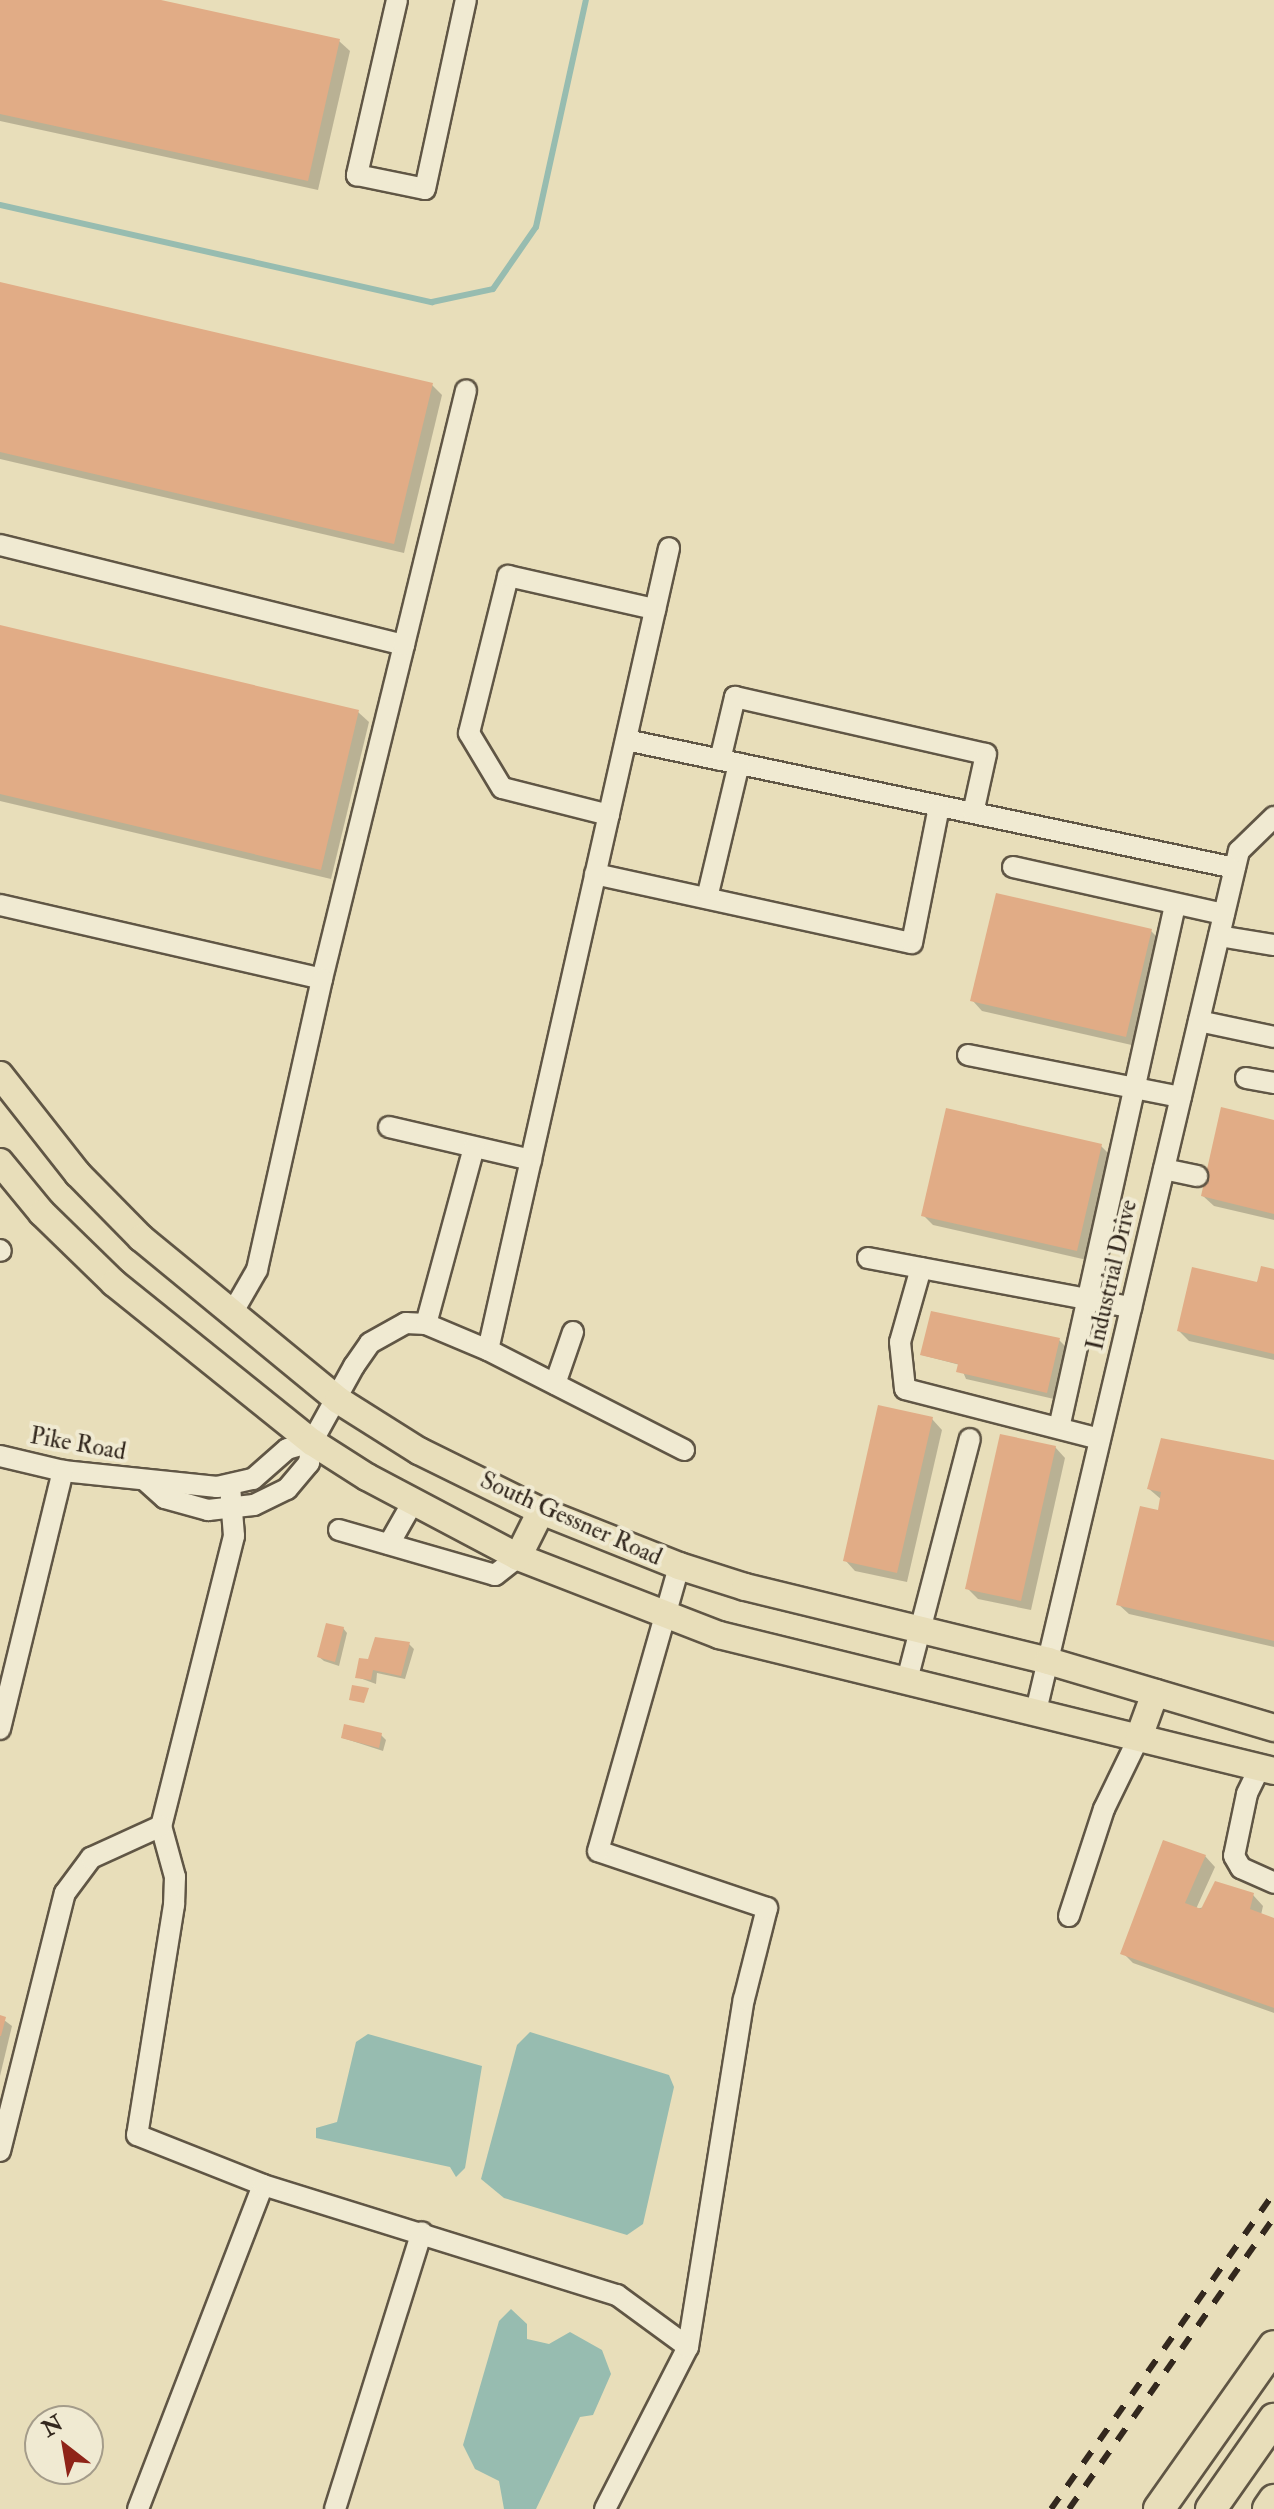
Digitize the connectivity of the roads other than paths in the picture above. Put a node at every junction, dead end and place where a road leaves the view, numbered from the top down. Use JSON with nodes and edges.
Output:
{"nodes":[{"id":1,"x":397,"y":0,"type":"edge"},
{"id":2,"x":466,"y":0,"type":"edge"},
{"id":3,"x":466,"y":390,"type":"dead end"},
{"id":4,"x":0,"y":545,"type":"edge"},
{"id":5,"x":669,"y":548,"type":"dead end"},
{"id":6,"x":655,"y":609,"type":"junction"},
{"id":7,"x":404,"y":645,"type":"junction"},
{"id":8,"x":626,"y":740,"type":"junction"},
{"id":9,"x":729,"y":762,"type":"junction"},
{"id":10,"x":939,"y":807,"type":"junction"},
{"id":11,"x":973,"y":813,"type":"junction"},
{"id":12,"x":609,"y":815,"type":"junction"},
{"id":13,"x":1274,"y":817,"type":"edge"},
{"id":14,"x":1237,"y":859,"type":"junction"},
{"id":15,"x":1013,"y":867,"type":"dead end"},
{"id":16,"x":595,"y":874,"type":"junction"},
{"id":17,"x":707,"y":898,"type":"junction"},
{"id":18,"x":0,"y":905,"type":"edge"},
{"id":19,"x":1175,"y":905,"type":"junction"},
{"id":20,"x":1224,"y":914,"type":"junction"},
{"id":21,"x":1219,"y":936,"type":"junction"},
{"id":22,"x":1274,"y":945,"type":"edge"},
{"id":23,"x":322,"y":979,"type":"junction"},
{"id":24,"x":1199,"y":1021,"type":"junction"},
{"id":25,"x":1274,"y":1037,"type":"edge"},
{"id":26,"x":968,"y":1055,"type":"dead end"},
{"id":27,"x":0,"y":1075,"type":"edge"},
{"id":28,"x":1246,"y":1078,"type":"dead end"},
{"id":29,"x":1274,"y":1083,"type":"edge"},
{"id":30,"x":1135,"y":1087,"type":"junction"},
{"id":31,"x":1181,"y":1097,"type":"junction"},
{"id":32,"x":389,"y":1127,"type":"dead end"},
{"id":33,"x":474,"y":1147,"type":"junction"},
{"id":34,"x":531,"y":1160,"type":"junction"},
{"id":35,"x":0,"y":1162,"type":"edge"},
{"id":36,"x":1164,"y":1169,"type":"junction"},
{"id":37,"x":1197,"y":1176,"type":"dead end"},
{"id":38,"x":868,"y":1258,"type":"dead end"},
{"id":39,"x":921,"y":1268,"type":"junction"},
{"id":40,"x":1088,"y":1299,"type":"junction"},
{"id":41,"x":1131,"y":1307,"type":"junction"},
{"id":42,"x":231,"y":1315,"type":"junction"},
{"id":43,"x":426,"y":1324,"type":"junction"},
{"id":44,"x":573,"y":1332,"type":"dead end"},
{"id":45,"x":488,"y":1350,"type":"junction"},
{"id":46,"x":555,"y":1384,"type":"junction"},
{"id":47,"x":338,"y":1400,"type":"junction"},
{"id":48,"x":1059,"y":1428,"type":"junction"},
{"id":49,"x":970,"y":1439,"type":"dead end"},
{"id":50,"x":1100,"y":1439,"type":"junction"},
{"id":51,"x":312,"y":1442,"type":"junction"},
{"id":52,"x":684,"y":1450,"type":"dead end"},
{"id":53,"x":0,"y":1456,"type":"edge"},
{"id":54,"x":63,"y":1471,"type":"junction"},
{"id":55,"x":147,"y":1482,"type":"junction"},
{"id":56,"x":230,"y":1486,"type":"junction"},
{"id":57,"x":413,"y":1502,"type":"junction"},
{"id":58,"x":232,"y":1510,"type":"junction"},
{"id":59,"x":541,"y":1511,"type":"junction"},
{"id":60,"x":339,"y":1530,"type":"dead end"},
{"id":61,"x":389,"y":1544,"type":"junction"},
{"id":62,"x":518,"y":1557,"type":"junction"},
{"id":63,"x":679,"y":1566,"type":"junction"},
{"id":64,"x":664,"y":1614,"type":"junction"},
{"id":65,"x":920,"y":1632,"type":"junction"},
{"id":66,"x":1048,"y":1661,"type":"junction"},
{"id":67,"x":907,"y":1680,"type":"junction"},
{"id":68,"x":1155,"y":1693,"type":"junction"},
{"id":69,"x":1036,"y":1711,"type":"junction"},
{"id":70,"x":1274,"y":1728,"type":"edge"},
{"id":71,"x":0,"y":1729,"type":"edge"},
{"id":72,"x":1139,"y":1737,"type":"junction"},
{"id":73,"x":1267,"y":1769,"type":"edge"},
{"id":74,"x":161,"y":1826,"type":"junction"},
{"id":75,"x":1274,"y":1883,"type":"edge"},
{"id":76,"x":1069,"y":1916,"type":"dead end"},
{"id":77,"x":0,"y":2151,"type":"edge"},
{"id":78,"x":263,"y":2185,"type":"junction"},
{"id":79,"x":422,"y":2232,"type":"junction"},
{"id":80,"x":1274,"y":2346,"type":"edge"},
{"id":81,"x":688,"y":2347,"type":"junction"},
{"id":82,"x":1274,"y":2419,"type":"edge"},
{"id":83,"x":1274,"y":2500,"type":"edge"},
{"id":84,"x":138,"y":2509,"type":"edge"},
{"id":85,"x":335,"y":2509,"type":"edge"},
{"id":86,"x":605,"y":2509,"type":"edge"},
{"id":87,"x":1159,"y":2509,"type":"edge"},
{"id":88,"x":1211,"y":2509,"type":"edge"},
{"id":89,"x":1268,"y":2509,"type":"edge"}],
"edges":[{"from":1,"to":2,"type":"street"},
{"from":3,"to":7,"type":"street"},
{"from":4,"to":7,"type":"street"},
{"from":5,"to":6,"type":"street"},
{"from":6,"to":8,"type":"street"},
{"from":6,"to":12,"type":"street"},
{"from":7,"to":23,"type":"street"},
{"from":8,"to":9,"type":"street"},
{"from":8,"to":12,"type":"street"},
{"from":9,"to":10,"type":"street"},
{"from":9,"to":11,"type":"street"},
{"from":9,"to":17,"type":"street"},
{"from":10,"to":11,"type":"street"},
{"from":10,"to":17,"type":"street"},
{"from":11,"to":14,"type":"street"},
{"from":12,"to":16,"type":"street"},
{"from":13,"to":14,"type":"street"},
{"from":14,"to":20,"type":"street","name":"Industrial Drive"},
{"from":15,"to":19,"type":"street"},
{"from":16,"to":17,"type":"street"},
{"from":16,"to":34,"type":"street"},
{"from":18,"to":23,"type":"street"},
{"from":19,"to":20,"type":"street"},
{"from":19,"to":30,"type":"street"},
{"from":20,"to":21,"type":"street","name":"Industrial Drive"},
{"from":21,"to":22,"type":"street"},
{"from":21,"to":24,"type":"street","name":"Industrial Drive"},
{"from":23,"to":42,"type":"street"},
{"from":24,"to":25,"type":"street"},
{"from":24,"to":31,"type":"street","name":"Industrial Drive"},
{"from":26,"to":30,"type":"street"},
{"from":27,"to":42,"type":"main road","name":"South Gessner Road"},
{"from":28,"to":29,"type":"street"},
{"from":30,"to":31,"type":"street"},
{"from":30,"to":40,"type":"street"},
{"from":31,"to":36,"type":"street","name":"Industrial Drive"},
{"from":32,"to":33,"type":"street"},
{"from":33,"to":34,"type":"street"},
{"from":33,"to":43,"type":"street"},
{"from":34,"to":45,"type":"street"},
{"from":35,"to":51,"type":"main road","name":"South Gessner Road"},
{"from":36,"to":37,"type":"street"},
{"from":36,"to":41,"type":"street","name":"Industrial Drive"},
{"from":38,"to":39,"type":"street"},
{"from":39,"to":40,"type":"street"},
{"from":39,"to":48,"type":"street"},
{"from":40,"to":41,"type":"street"},
{"from":40,"to":48,"type":"street"},
{"from":41,"to":50,"type":"street","name":"Industrial Drive"},
{"from":42,"to":47,"type":"main road","name":"South Gessner Road"},
{"from":43,"to":45,"type":"street"},
{"from":43,"to":47,"type":"street","name":"Pike Road"},
{"from":44,"to":46,"type":"street"},
{"from":45,"to":46,"type":"street"},
{"from":46,"to":52,"type":"street"},
{"from":47,"to":51,"type":"street","name":"Pike Road"},
{"from":47,"to":59,"type":"main road","name":"South Gessner Road"},
{"from":48,"to":50,"type":"street"},
{"from":49,"to":65,"type":"street"},
{"from":50,"to":66,"type":"street","name":"Industrial Drive"},
{"from":51,"to":56,"type":"street","name":"Pike Road"},
{"from":51,"to":57,"type":"main road","name":"South Gessner Road"},
{"from":51,"to":58,"type":"street","name":"Pike Road"},
{"from":53,"to":54,"type":"street","name":"Pike Road"},
{"from":54,"to":55,"type":"street","name":"Pike Road"},
{"from":54,"to":71,"type":"street"},
{"from":55,"to":56,"type":"street","name":"Pike Road"},
{"from":55,"to":58,"type":"street","name":"Pike Road"},
{"from":56,"to":58,"type":"street"},
{"from":57,"to":61,"type":"street"},
{"from":57,"to":62,"type":"main road","name":"South Gessner Road"},
{"from":58,"to":74,"type":"street"},
{"from":59,"to":62,"type":"main road"},
{"from":59,"to":63,"type":"main road","name":"South Gessner Road"},
{"from":60,"to":61,"type":"street"},
{"from":61,"to":62,"type":"street"},
{"from":62,"to":64,"type":"main road","name":"South Gessner Road"},
{"from":63,"to":64,"type":"street"},
{"from":63,"to":65,"type":"main road","name":"South Gessner Road"},
{"from":64,"to":67,"type":"main road","name":"South Gessner Road"},
{"from":64,"to":81,"type":"street"},
{"from":65,"to":66,"type":"main road","name":"South Gessner Road"},
{"from":65,"to":67,"type":"street"},
{"from":66,"to":68,"type":"main road","name":"South Gessner Road"},
{"from":66,"to":69,"type":"street","name":"Industrial Drive"},
{"from":67,"to":69,"type":"main road","name":"South Gessner Road"},
{"from":68,"to":70,"type":"main road","name":"South Gessner Road"},
{"from":68,"to":72,"type":"main road"},
{"from":69,"to":72,"type":"main road","name":"South Gessner Road"},
{"from":70,"to":73,"type":"main road"},
{"from":72,"to":73,"type":"main road","name":"South Gessner Road"},
{"from":72,"to":76,"type":"street"},
{"from":73,"to":75,"type":"street"},
{"from":74,"to":77,"type":"street"},
{"from":74,"to":78,"type":"street"},
{"from":78,"to":79,"type":"street"},
{"from":78,"to":84,"type":"street"},
{"from":79,"to":81,"type":"street"},
{"from":79,"to":85,"type":"street"},
{"from":80,"to":87,"type":"highway"},
{"from":81,"to":86,"type":"street"},
{"from":82,"to":88,"type":"highway"},
{"from":83,"to":89,"type":"highway"}]}
